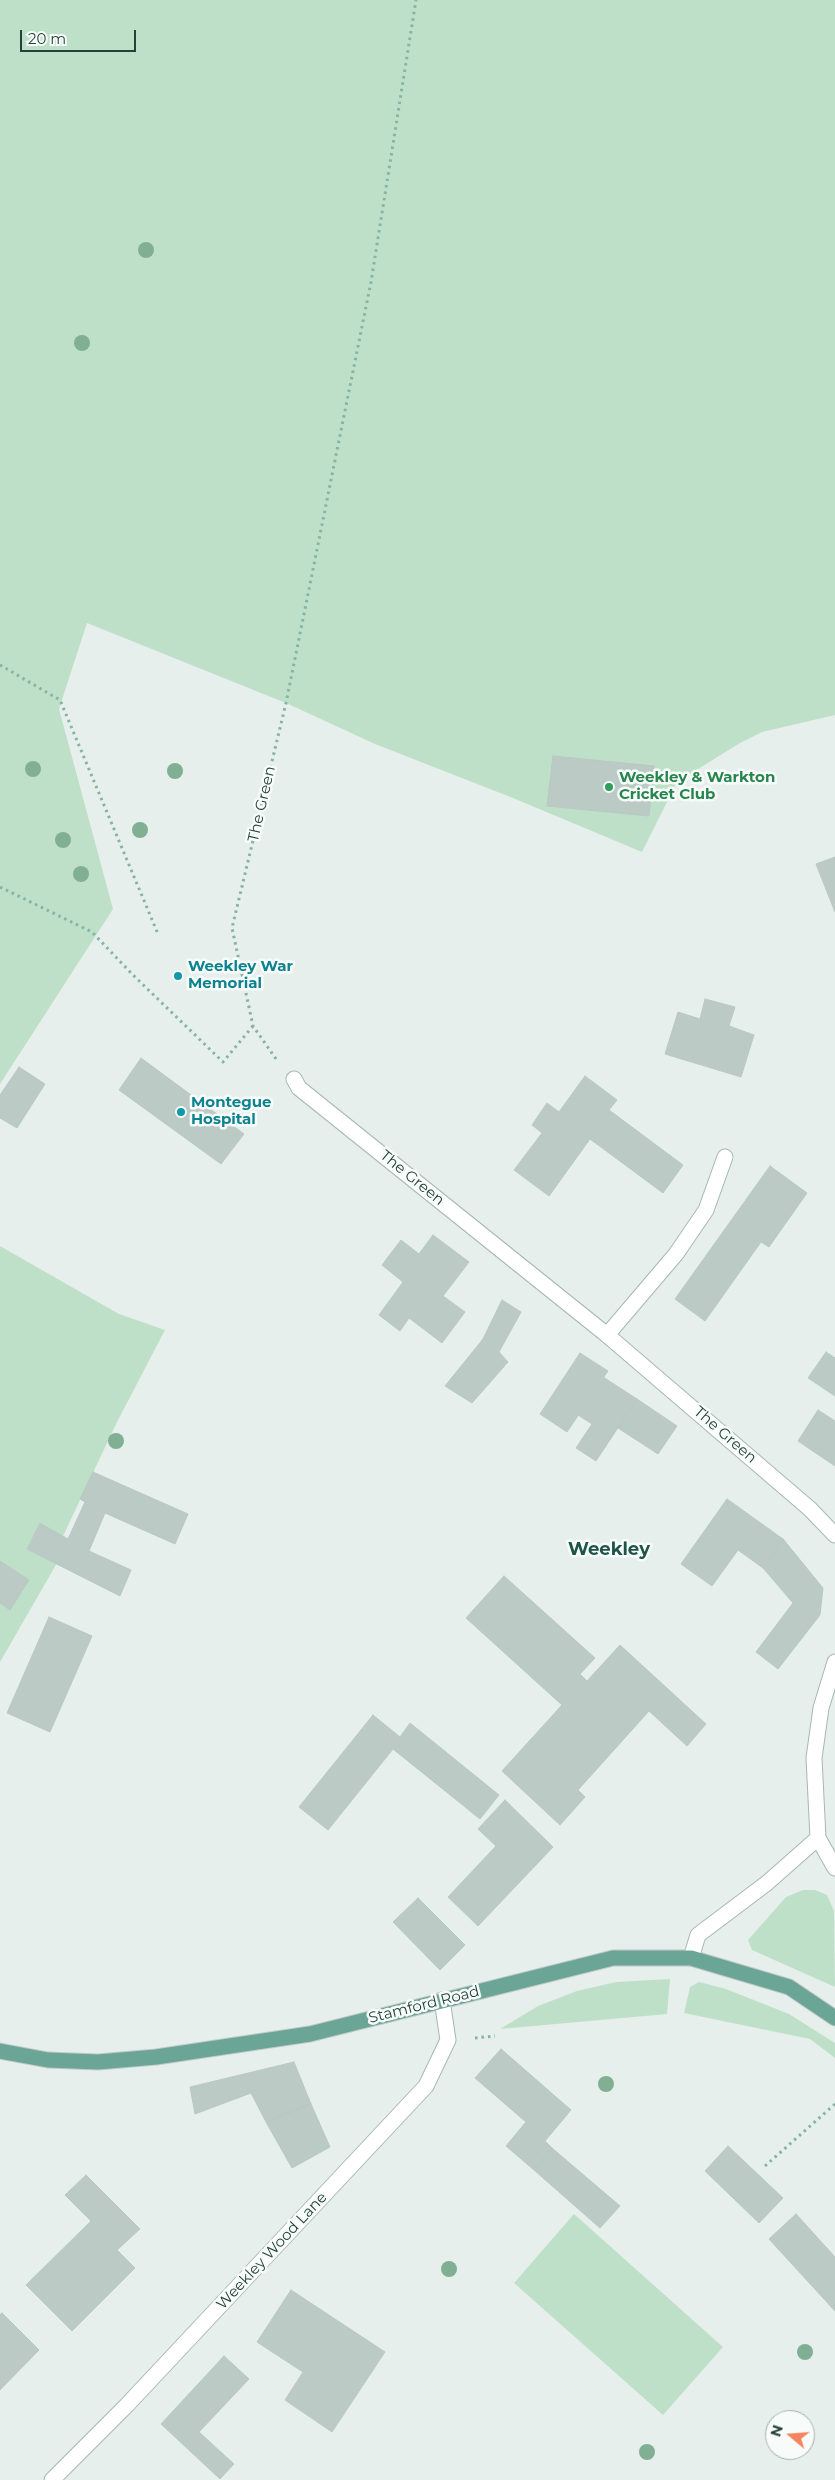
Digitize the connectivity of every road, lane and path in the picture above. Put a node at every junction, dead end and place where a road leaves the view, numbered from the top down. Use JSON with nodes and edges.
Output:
{"nodes":[{"id":1,"x":416,"y":0,"type":"edge"},
{"id":2,"x":0,"y":665,"type":"edge"},
{"id":3,"x":0,"y":887,"type":"edge"},
{"id":4,"x":158,"y":934,"type":"dead end"},
{"id":5,"x":253,"y":1026,"type":"junction"},
{"id":6,"x":294,"y":1079,"type":"joint"},
{"id":7,"x":725,"y":1157,"type":"dead end"},
{"id":8,"x":607,"y":1334,"type":"junction"},
{"id":9,"x":835,"y":1535,"type":"edge"},
{"id":10,"x":835,"y":1662,"type":"edge"},
{"id":11,"x":818,"y":1838,"type":"junction"},
{"id":12,"x":835,"y":1868,"type":"edge"},
{"id":13,"x":691,"y":1958,"type":"junction"},
{"id":14,"x":442,"y":2000,"type":"junction"},
{"id":15,"x":835,"y":2018,"type":"edge"},
{"id":16,"x":0,"y":2051,"type":"edge"},
{"id":17,"x":835,"y":2104,"type":"edge"},
{"id":18,"x":765,"y":2166,"type":"dead end"},
{"id":19,"x":52,"y":2480,"type":"edge"}],
"edges":[{"from":1,"to":5,"type":"path","name":"The Green"},
{"from":2,"to":4,"type":"path"},
{"from":3,"to":5,"type":"path"},
{"from":5,"to":6,"type":"path","name":"The Green"},
{"from":6,"to":8,"type":"street","name":"The Green"},
{"from":7,"to":8,"type":"street"},
{"from":8,"to":9,"type":"street","name":"The Green"},
{"from":10,"to":11,"type":"street"},
{"from":11,"to":12,"type":"street"},
{"from":11,"to":13,"type":"street"},
{"from":13,"to":14,"type":"main road","name":"Stamford Road"},
{"from":13,"to":15,"type":"main road","name":"Stamford Road"},
{"from":14,"to":16,"type":"main road","name":"Stamford Road"},
{"from":14,"to":19,"type":"street","name":"Weekley Wood Lane"},
{"from":17,"to":18,"type":"path"}]}
